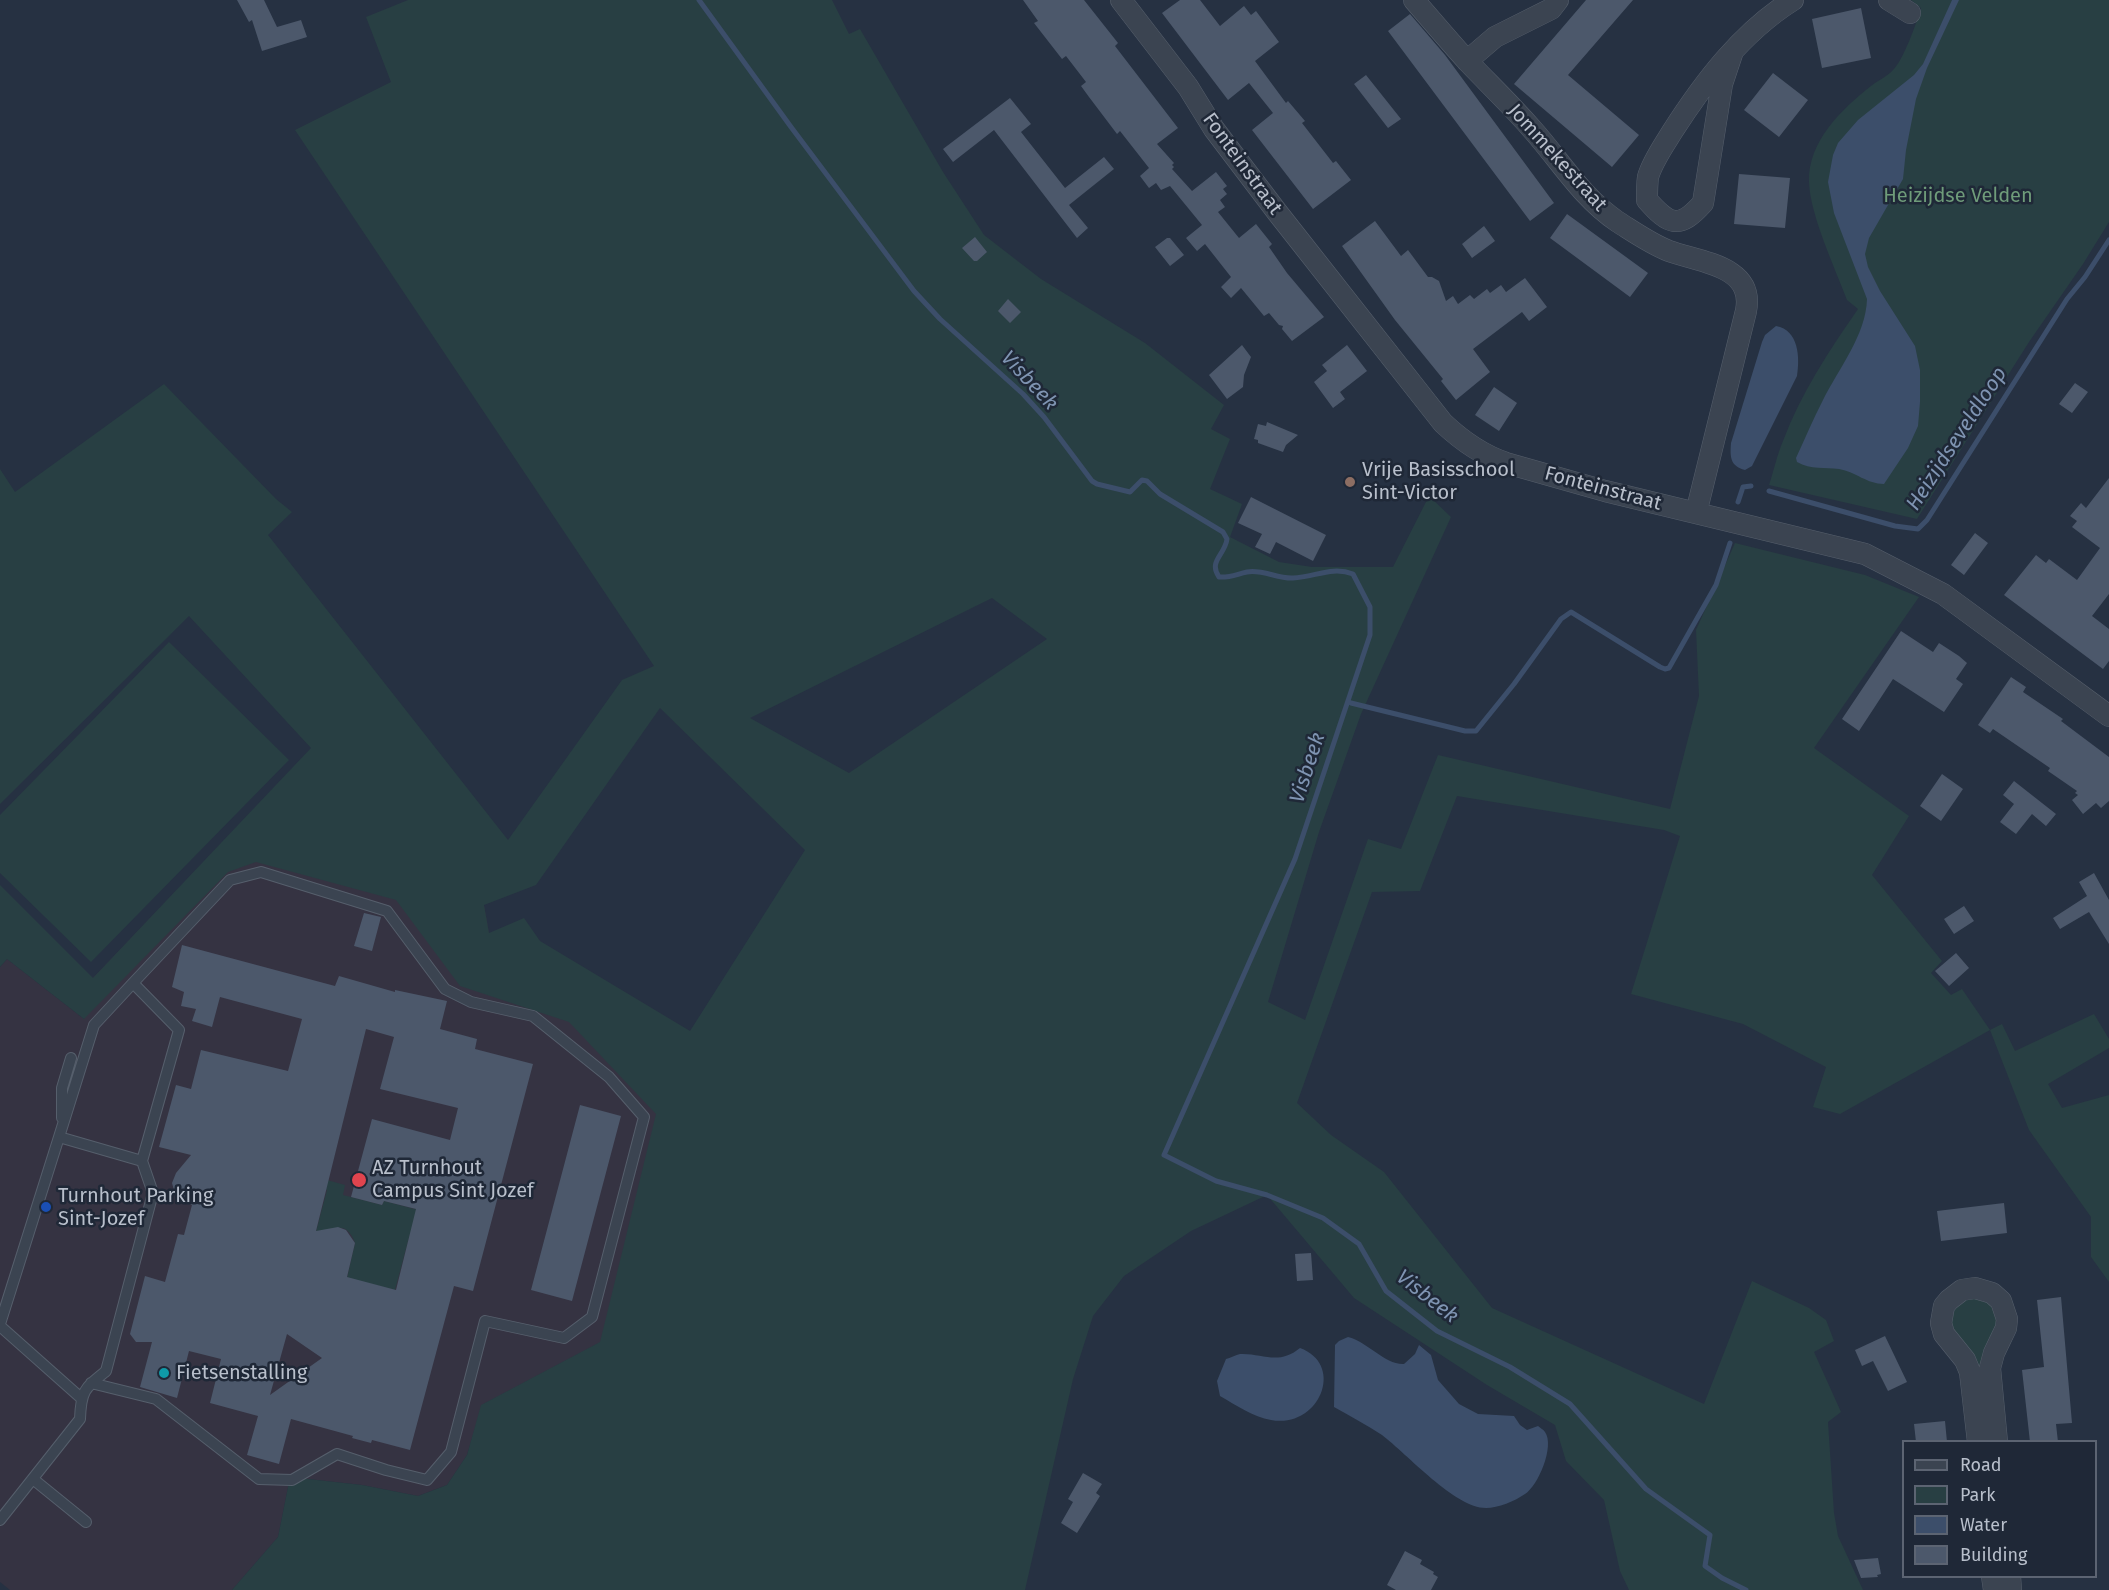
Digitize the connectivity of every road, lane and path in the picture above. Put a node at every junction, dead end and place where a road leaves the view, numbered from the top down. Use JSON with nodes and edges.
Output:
{"nodes":[{"id":1,"x":1121,"y":0,"type":"edge"},
{"id":2,"x":1414,"y":0,"type":"edge"},
{"id":3,"x":1558,"y":0,"type":"edge"},
{"id":4,"x":1793,"y":0,"type":"edge"},
{"id":5,"x":1889,"y":0,"type":"edge"},
{"id":6,"x":1910,"y":13,"type":"dead end"},
{"id":7,"x":1732,"y":54,"type":"junction"},
{"id":8,"x":1467,"y":61,"type":"junction"},
{"id":9,"x":1696,"y":513,"type":"junction"},
{"id":10,"x":2109,"y":716,"type":"edge"},
{"id":11,"x":133,"y":983,"type":"junction"},
{"id":12,"x":71,"y":1058,"type":"dead end"},
{"id":13,"x":61,"y":1132,"type":"junction"},
{"id":14,"x":142,"y":1161,"type":"junction"},
{"id":15,"x":0,"y":1325,"type":"edge"},
{"id":16,"x":91,"y":1383,"type":"junction"},
{"id":17,"x":81,"y":1398,"type":"junction"},
{"id":18,"x":1978,"y":1440,"type":"edge"},
{"id":19,"x":1997,"y":1440,"type":"edge"},
{"id":20,"x":33,"y":1479,"type":"junction"},
{"id":21,"x":0,"y":1520,"type":"edge"},
{"id":22,"x":86,"y":1522,"type":"dead end"}],
"edges":[{"from":1,"to":9,"type":"street","name":"Fonteinstraat"},
{"from":2,"to":8,"type":"street","name":"Jommekestraat"},
{"from":3,"to":8,"type":"street"},
{"from":4,"to":7,"type":"street"},
{"from":5,"to":6,"type":"street"},
{"from":7,"to":7,"type":"street"},
{"from":8,"to":9,"type":"street","name":"Jommekestraat"},
{"from":9,"to":10,"type":"street","name":"Fonteinstraat"},
{"from":11,"to":13,"type":"lane"},
{"from":11,"to":14,"type":"lane"},
{"from":11,"to":16,"type":"lane"},
{"from":12,"to":13,"type":"lane"},
{"from":13,"to":14,"type":"lane"},
{"from":13,"to":15,"type":"lane"},
{"from":14,"to":16,"type":"lane"},
{"from":15,"to":17,"type":"lane"},
{"from":16,"to":17,"type":"lane"},
{"from":17,"to":20,"type":"lane"},
{"from":18,"to":19,"type":"street"},
{"from":20,"to":21,"type":"lane"},
{"from":20,"to":22,"type":"lane"}]}
